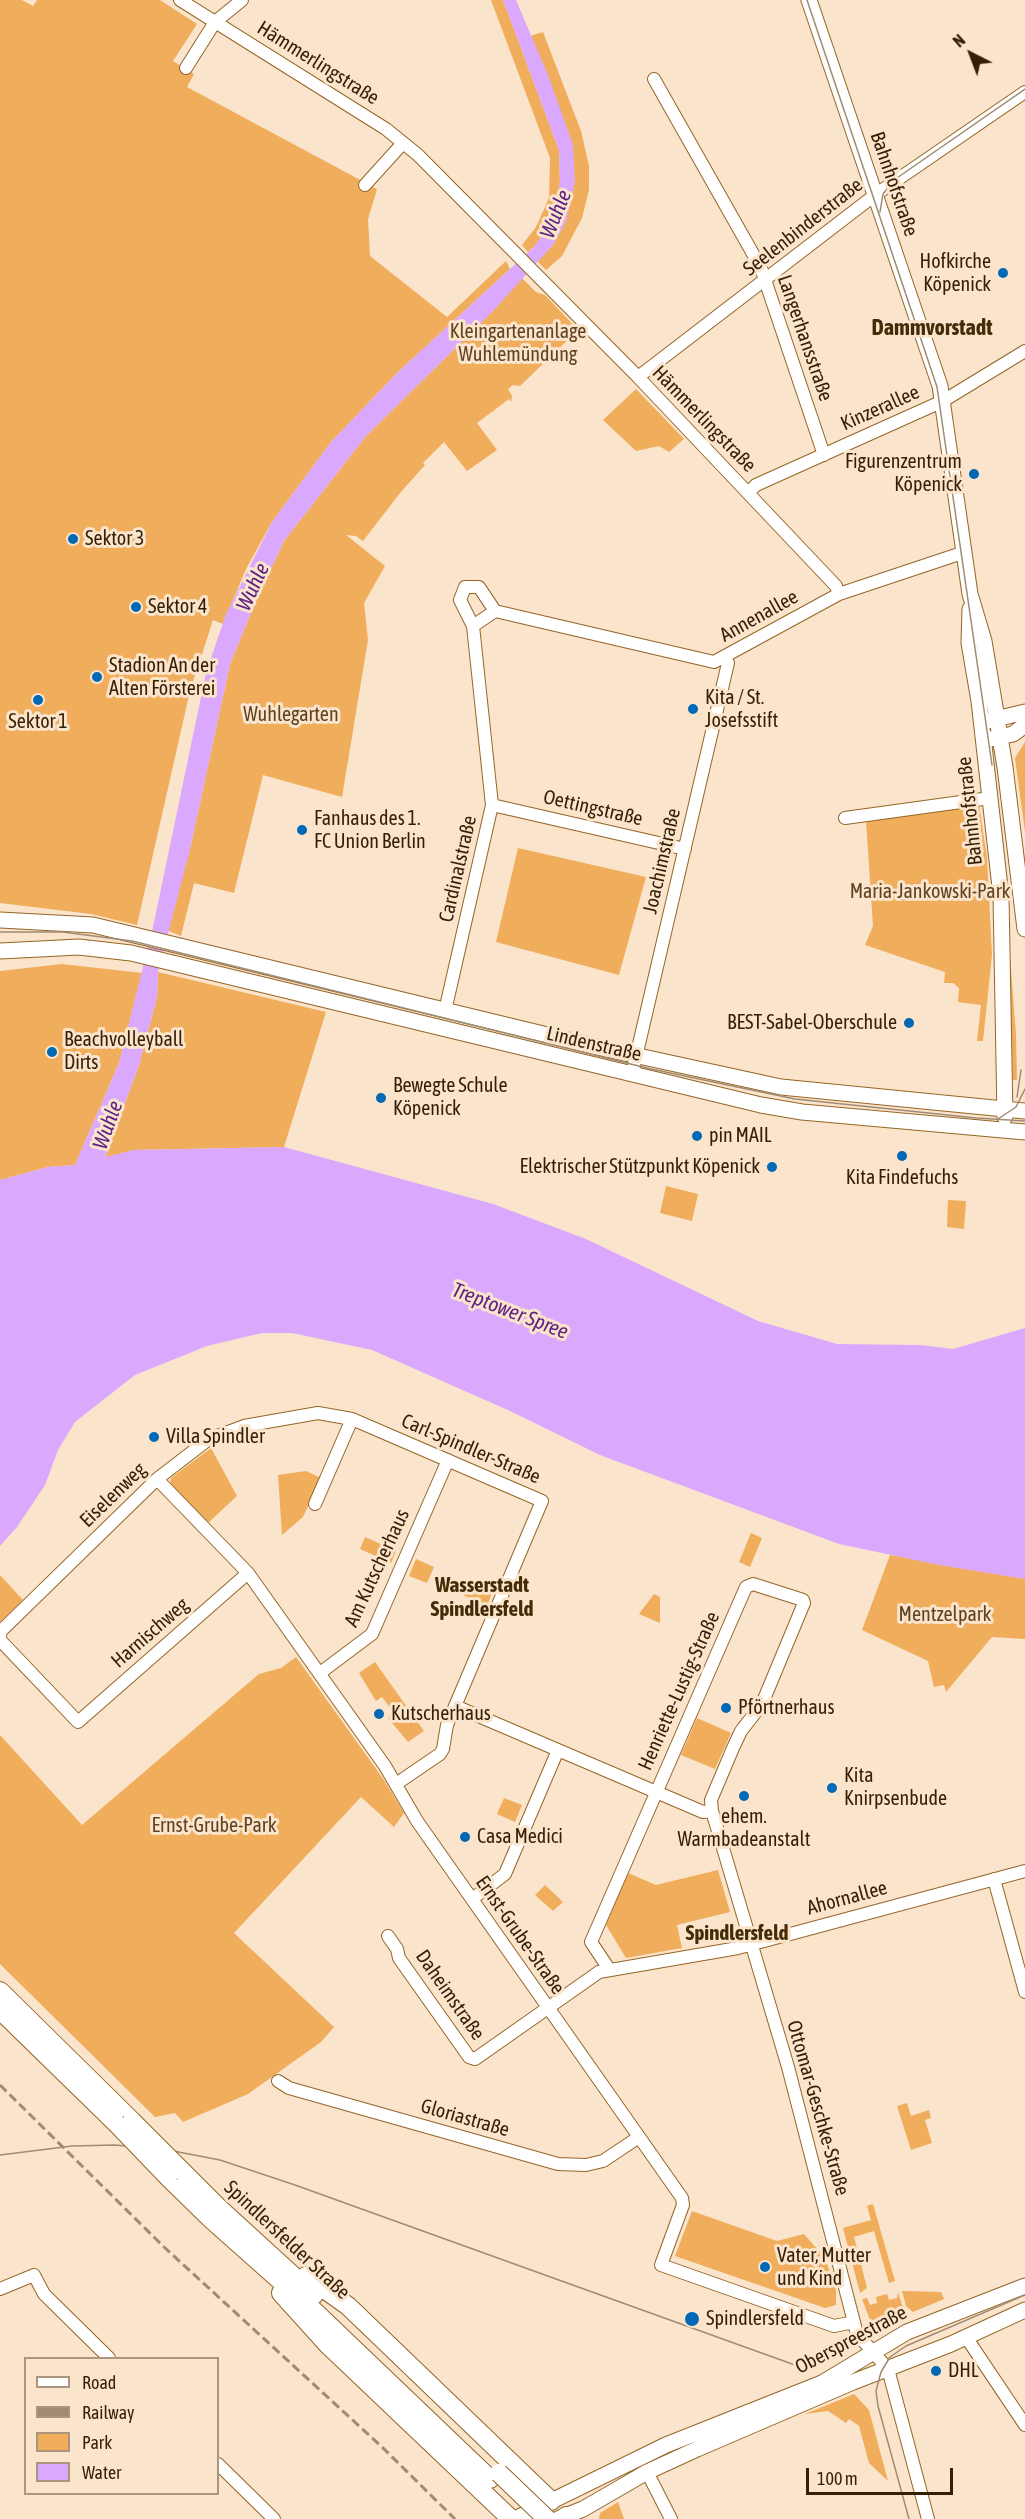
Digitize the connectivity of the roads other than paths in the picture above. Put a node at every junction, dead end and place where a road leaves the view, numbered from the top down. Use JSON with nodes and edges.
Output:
{"nodes":[{"id":1,"x":180,"y":0,"type":"edge"},
{"id":2,"x":242,"y":0,"type":"edge"},
{"id":3,"x":810,"y":0,"type":"edge"},
{"id":4,"x":215,"y":22,"type":"junction"},
{"id":5,"x":186,"y":68,"type":"dead end"},
{"id":6,"x":654,"y":80,"type":"dead end"},
{"id":7,"x":1025,"y":92,"type":"edge"},
{"id":8,"x":403,"y":143,"type":"junction"},
{"id":9,"x":365,"y":185,"type":"dead end"},
{"id":10,"x":875,"y":195,"type":"junction"},
{"id":11,"x":766,"y":280,"type":"junction"},
{"id":12,"x":1025,"y":351,"type":"edge"},
{"id":13,"x":638,"y":377,"type":"junction"},
{"id":14,"x":943,"y":400,"type":"junction"},
{"id":15,"x":824,"y":455,"type":"junction"},
{"id":16,"x":748,"y":493,"type":"junction"},
{"id":17,"x":965,"y":552,"type":"junction"},
{"id":18,"x":839,"y":594,"type":"junction"},
{"id":19,"x":495,"y":611,"type":"junction"},
{"id":20,"x":473,"y":626,"type":"junction"},
{"id":21,"x":725,"y":657,"type":"junction"},
{"id":22,"x":1025,"y":712,"type":"edge"},
{"id":23,"x":989,"y":721,"type":"junction"},
{"id":24,"x":1025,"y":725,"type":"edge"},
{"id":25,"x":999,"y":738,"type":"junction"},
{"id":26,"x":983,"y":740,"type":"junction"},
{"id":27,"x":990,"y":798,"type":"junction"},
{"id":28,"x":492,"y":805,"type":"junction"},
{"id":29,"x":846,"y":818,"type":"dead end"},
{"id":30,"x":685,"y":849,"type":"junction"},
{"id":31,"x":0,"y":920,"type":"edge"},
{"id":32,"x":1025,"y":929,"type":"edge"},
{"id":33,"x":0,"y":951,"type":"edge"},
{"id":34,"x":445,"y":1011,"type":"junction"},
{"id":35,"x":638,"y":1055,"type":"junction"},
{"id":36,"x":632,"y":1074,"type":"junction"},
{"id":37,"x":1005,"y":1110,"type":"junction"},
{"id":38,"x":1025,"y":1111,"type":"edge"},
{"id":39,"x":1006,"y":1131,"type":"junction"},
{"id":40,"x":1025,"y":1132,"type":"edge"},
{"id":41,"x":278,"y":1419,"type":"joint"},
{"id":42,"x":352,"y":1419,"type":"junction"},
{"id":43,"x":448,"y":1460,"type":"junction"},
{"id":44,"x":157,"y":1479,"type":"junction"},
{"id":45,"x":315,"y":1504,"type":"dead end"},
{"id":46,"x":248,"y":1573,"type":"junction"},
{"id":47,"x":0,"y":1638,"type":"edge"},
{"id":48,"x":321,"y":1673,"type":"junction"},
{"id":49,"x":455,"y":1706,"type":"junction"},
{"id":50,"x":760,"y":1707,"type":"joint"},
{"id":51,"x":558,"y":1750,"type":"junction"},
{"id":52,"x":396,"y":1784,"type":"junction"},
{"id":53,"x":656,"y":1792,"type":"junction"},
{"id":54,"x":712,"y":1811,"type":"junction"},
{"id":55,"x":1025,"y":1871,"type":"edge"},
{"id":56,"x":994,"y":1879,"type":"junction"},
{"id":57,"x":472,"y":1899,"type":"junction"},
{"id":58,"x":388,"y":1936,"type":"dead end"},
{"id":59,"x":752,"y":1944,"type":"junction"},
{"id":60,"x":609,"y":1969,"type":"junction"},
{"id":61,"x":0,"y":1991,"type":"edge"},
{"id":62,"x":1025,"y":1992,"type":"edge"},
{"id":63,"x":548,"y":2009,"type":"junction"},
{"id":64,"x":0,"y":2010,"type":"edge"},
{"id":65,"x":278,"y":2081,"type":"dead end"},
{"id":66,"x":124,"y":2122,"type":"junction"},
{"id":67,"x":639,"y":2137,"type":"junction"},
{"id":68,"x":262,"y":2256,"type":"junction"},
{"id":69,"x":1025,"y":2286,"type":"edge"},
{"id":70,"x":0,"y":2289,"type":"edge"},
{"id":71,"x":1025,"y":2310,"type":"edge"},
{"id":72,"x":854,"y":2322,"type":"junction"},
{"id":73,"x":966,"y":2337,"type":"junction"},
{"id":74,"x":874,"y":2352,"type":"junction"},
{"id":75,"x":108,"y":2357,"type":"edge"},
{"id":76,"x":888,"y":2369,"type":"junction"},
{"id":77,"x":1025,"y":2425,"type":"edge"},
{"id":78,"x":700,"y":2440,"type":"junction"},
{"id":79,"x":219,"y":2465,"type":"edge"},
{"id":80,"x":647,"y":2472,"type":"junction"},
{"id":81,"x":494,"y":2476,"type":"junction"},
{"id":82,"x":549,"y":2510,"type":"edge"},
{"id":83,"x":564,"y":2518,"type":"edge"},
{"id":84,"x":274,"y":2519,"type":"edge"},
{"id":85,"x":511,"y":2519,"type":"edge"},
{"id":86,"x":515,"y":2519,"type":"edge"},
{"id":87,"x":531,"y":2519,"type":"edge"},
{"id":88,"x":671,"y":2519,"type":"edge"},
{"id":89,"x":928,"y":2519,"type":"edge"}],
"edges":[{"from":1,"to":4,"type":"street","name":"Hämmerlingstraße"},
{"from":2,"to":4,"type":"street"},
{"from":3,"to":10,"type":"main road","name":"Bahnhofstraße"},
{"from":4,"to":5,"type":"street"},
{"from":4,"to":8,"type":"street","name":"Hämmerlingstraße"},
{"from":6,"to":11,"type":"street","name":"Langerhansstraße"},
{"from":7,"to":10,"type":"street","name":"Seelenbinderstraße"},
{"from":8,"to":9,"type":"street"},
{"from":8,"to":13,"type":"street","name":"Hämmerlingstraße"},
{"from":10,"to":11,"type":"street","name":"Seelenbinderstraße"},
{"from":10,"to":14,"type":"main road","name":"Bahnhofstraße"},
{"from":11,"to":13,"type":"street","name":"Seelenbinderstraße"},
{"from":11,"to":15,"type":"street","name":"Langerhansstraße"},
{"from":12,"to":14,"type":"street","name":"Kinzerallee"},
{"from":13,"to":16,"type":"street","name":"Hämmerlingstraße"},
{"from":14,"to":15,"type":"street","name":"Kinzerallee"},
{"from":14,"to":17,"type":"main road","name":"Bahnhofstraße"},
{"from":15,"to":16,"type":"street","name":"Kinzerallee"},
{"from":16,"to":18,"type":"street","name":"Hämmerlingstraße"},
{"from":17,"to":18,"type":"street","name":"Annenallee"},
{"from":17,"to":23,"type":"main road","name":"Bahnhofstraße"},
{"from":18,"to":21,"type":"street","name":"Annenallee"},
{"from":19,"to":20,"type":"street"},
{"from":19,"to":20,"type":"street","name":"Cardinalstraße"},
{"from":19,"to":21,"type":"street","name":"Annenallee"},
{"from":20,"to":28,"type":"street","name":"Cardinalstraße"},
{"from":21,"to":30,"type":"street","name":"Joachimstraße"},
{"from":22,"to":23,"type":"main road"},
{"from":23,"to":25,"type":"main road","name":"Bahnhofstraße"},
{"from":23,"to":26,"type":"main road","name":"Bahnhofstraße"},
{"from":24,"to":25,"type":"main road"},
{"from":25,"to":26,"type":"main road"},
{"from":25,"to":32,"type":"main road","name":"Bahnhofstraße"},
{"from":26,"to":27,"type":"main road","name":"Bahnhofstraße"},
{"from":27,"to":29,"type":"street"},
{"from":27,"to":37,"type":"main road","name":"Bahnhofstraße"},
{"from":28,"to":30,"type":"street","name":"Oettingstraße"},
{"from":28,"to":34,"type":"street","name":"Cardinalstraße"},
{"from":30,"to":35,"type":"street","name":"Joachimstraße"},
{"from":31,"to":34,"type":"main road","name":"Lindenstraße"},
{"from":33,"to":36,"type":"main road","name":"Lindenstraße"},
{"from":34,"to":35,"type":"main road","name":"Lindenstraße"},
{"from":35,"to":36,"type":"street","name":"Joachimstraße"},
{"from":35,"to":37,"type":"main road","name":"Lindenstraße"},
{"from":36,"to":39,"type":"main road","name":"Lindenstraße"},
{"from":37,"to":38,"type":"main road","name":"Lindenstraße"},
{"from":37,"to":39,"type":"main road","name":"Bahnhofstraße"},
{"from":39,"to":40,"type":"main road","name":"Lindenstraße"},
{"from":41,"to":42,"type":"street","name":"Carl-Spindler-Straße"},
{"from":41,"to":44,"type":"street","name":"Eiselenweg"},
{"from":42,"to":43,"type":"street","name":"Carl-Spindler-Straße"},
{"from":42,"to":45,"type":"street"},
{"from":43,"to":48,"type":"street","name":"Am Kutscherhaus"},
{"from":43,"to":49,"type":"street","name":"Carl-Spindler-Straße"},
{"from":44,"to":46,"type":"street","name":"Ernst-Grube-Straße"},
{"from":44,"to":47,"type":"street","name":"Eiselenweg"},
{"from":46,"to":47,"type":"street","name":"Harnischweg"},
{"from":46,"to":48,"type":"street","name":"Ernst-Grube-Straße"},
{"from":48,"to":52,"type":"street","name":"Ernst-Grube-Straße"},
{"from":49,"to":51,"type":"street"},
{"from":49,"to":52,"type":"street","name":"Carl-Spindler-Straße"},
{"from":50,"to":53,"type":"street","name":"Henriette-Lustig-Straße"},
{"from":50,"to":54,"type":"street","name":"Ottomar-Geschke-Straße"},
{"from":51,"to":53,"type":"street"},
{"from":51,"to":57,"type":"street"},
{"from":52,"to":57,"type":"street","name":"Ernst-Grube-Straße"},
{"from":53,"to":54,"type":"street"},
{"from":53,"to":60,"type":"street","name":"Henriette-Lustig-Straße"},
{"from":54,"to":59,"type":"street","name":"Ottomar-Geschke-Straße"},
{"from":55,"to":56,"type":"street","name":"Ahornallee"},
{"from":56,"to":59,"type":"street","name":"Ahornallee"},
{"from":56,"to":62,"type":"street"},
{"from":57,"to":63,"type":"street","name":"Ernst-Grube-Straße"},
{"from":58,"to":63,"type":"street","name":"Daheimstraße"},
{"from":59,"to":60,"type":"street","name":"Ahornallee"},
{"from":59,"to":72,"type":"street","name":"Ottomar-Geschke-Straße"},
{"from":60,"to":63,"type":"street","name":"Ahornallee"},
{"from":61,"to":66,"type":"highway","name":"Spindlersfelder Straße"},
{"from":63,"to":67,"type":"street","name":"Ernst-Grube-Straße"},
{"from":64,"to":66,"type":"highway","name":"Spindlersfelder Straße"},
{"from":65,"to":67,"type":"street","name":"Gloriastraße"},
{"from":66,"to":68,"type":"highway","name":"Spindlersfelder Straße","bridge":true},
{"from":67,"to":72,"type":"street","name":"Ernst-Grube-Straße"},
{"from":68,"to":81,"type":"highway","name":"Spindlersfelder Straße"},
{"from":68,"to":82,"type":"highway"},
{"from":68,"to":85,"type":"highway"},
{"from":69,"to":74,"type":"main road","name":"Oberspreestraße"},
{"from":70,"to":75,"type":"street"},
{"from":71,"to":73,"type":"main road","name":"Oberspreestraße"},
{"from":72,"to":74,"type":"street","name":"Ottomar-Geschke-Straße"},
{"from":73,"to":76,"type":"main road","name":"Oberspreestraße"},
{"from":73,"to":77,"type":"street"},
{"from":74,"to":76,"type":"street","name":"Ottomar-Geschke-Straße"},
{"from":74,"to":78,"type":"main road","name":"Oberspreestraße"},
{"from":76,"to":78,"type":"main road","name":"Oberspreestraße"},
{"from":76,"to":89,"type":"street","name":"Ottomar-Geschke-Straße"},
{"from":78,"to":80,"type":"main road","name":"Oberspreestraße"},
{"from":78,"to":82,"type":"main road","name":"Oberspreestraße"},
{"from":79,"to":84,"type":"street"},
{"from":80,"to":83,"type":"main road","name":"Oberspreestraße"},
{"from":80,"to":88,"type":"street"},
{"from":81,"to":82,"type":"highway","name":"Spindlersfelder Straße","bridge":true},
{"from":81,"to":87,"type":"highway","name":"Spindlersfelder Straße"},
{"from":82,"to":83,"type":"main road","name":"Spindlersfelder Straße"},
{"from":82,"to":86,"type":"main road","name":"Oberspreestraße"}]}
